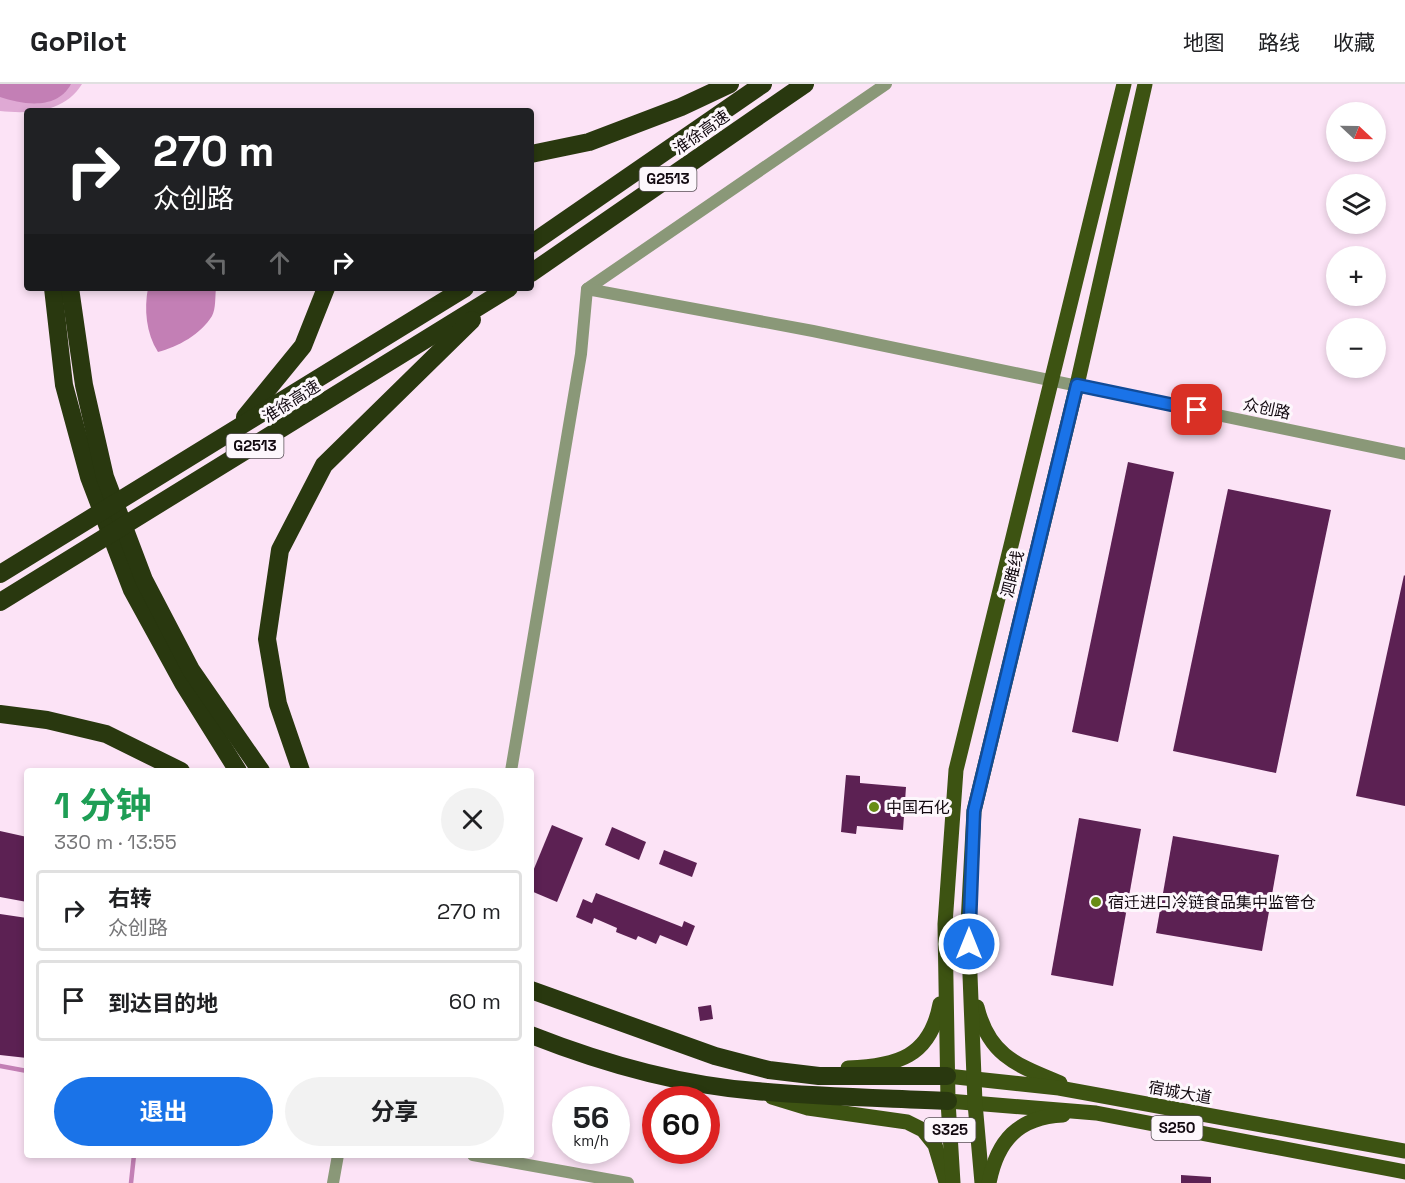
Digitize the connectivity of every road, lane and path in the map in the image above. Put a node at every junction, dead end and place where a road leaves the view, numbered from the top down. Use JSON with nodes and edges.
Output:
{"nodes":[{"id":1,"x":730,"y":84,"type":"edge"},
{"id":2,"x":763,"y":84,"type":"edge"},
{"id":3,"x":805,"y":84,"type":"edge"},
{"id":4,"x":886,"y":84,"type":"edge"},
{"id":5,"x":1124,"y":84,"type":"edge"},
{"id":6,"x":1145,"y":84,"type":"edge"},
{"id":7,"x":534,"y":153,"type":"edge"},
{"id":8,"x":534,"y":242,"type":"edge"},
{"id":9,"x":534,"y":271,"type":"edge"},
{"id":10,"x":587,"y":289,"type":"junction"},
{"id":11,"x":52,"y":291,"type":"edge"},
{"id":12,"x":70,"y":291,"type":"edge"},
{"id":13,"x":326,"y":291,"type":"edge"},
{"id":14,"x":460,"y":291,"type":"edge"},
{"id":15,"x":502,"y":293,"type":"edge"},
{"id":16,"x":1052,"y":380,"type":"junction"},
{"id":17,"x":1077,"y":385,"type":"junction"},
{"id":18,"x":235,"y":429,"type":"junction"},
{"id":19,"x":1405,"y":454,"type":"edge"},
{"id":20,"x":0,"y":574,"type":"edge"},
{"id":21,"x":0,"y":602,"type":"edge"},
{"id":22,"x":187,"y":676,"type":"junction"},
{"id":23,"x":0,"y":714,"type":"edge"},
{"id":24,"x":175,"y":768,"type":"edge"},
{"id":25,"x":236,"y":768,"type":"edge"},
{"id":26,"x":259,"y":768,"type":"edge"},
{"id":27,"x":300,"y":768,"type":"edge"},
{"id":28,"x":511,"y":768,"type":"edge"},
{"id":29,"x":945,"y":971,"type":"junction"},
{"id":30,"x":970,"y":982,"type":"junction"},
{"id":31,"x":534,"y":991,"type":"edge"},
{"id":32,"x":534,"y":1036,"type":"edge"},
{"id":33,"x":769,"y":1071,"type":"junction"},
{"id":34,"x":947,"y":1076,"type":"junction"},
{"id":35,"x":974,"y":1078,"type":"junction"},
{"id":36,"x":755,"y":1091,"type":"junction"},
{"id":37,"x":1100,"y":1096,"type":"junction"},
{"id":38,"x":948,"y":1101,"type":"junction"},
{"id":39,"x":975,"y":1103,"type":"junction"},
{"id":40,"x":1096,"y":1113,"type":"junction"},
{"id":41,"x":1405,"y":1151,"type":"edge"},
{"id":42,"x":337,"y":1158,"type":"edge"},
{"id":43,"x":490,"y":1158,"type":"edge"},
{"id":44,"x":1405,"y":1172,"type":"edge"},
{"id":45,"x":333,"y":1183,"type":"edge"},
{"id":46,"x":628,"y":1183,"type":"edge"},
{"id":47,"x":946,"y":1183,"type":"edge"},
{"id":48,"x":953,"y":1183,"type":"edge"},
{"id":49,"x":982,"y":1183,"type":"edge"},
{"id":50,"x":989,"y":1183,"type":"edge"}],
"edges":[{"from":1,"to":7,"type":"highway"},
{"from":2,"to":8,"type":"highway","name":"淮徐高速","number":"G2513"},
{"from":3,"to":9,"type":"highway","name":"淮徐高速","number":"G2513"},
{"from":4,"to":10,"type":"street"},
{"from":5,"to":16,"type":"main road","name":"泗睢线","number":"S325"},
{"from":6,"to":17,"type":"main road","name":"泗睢线","number":"S325"},
{"from":10,"to":16,"type":"street","name":"众创路"},
{"from":10,"to":28,"type":"street"},
{"from":11,"to":22,"type":"highway"},
{"from":12,"to":22,"type":"highway"},
{"from":13,"to":18,"type":"highway"},
{"from":14,"to":18,"type":"highway","name":"淮徐高速","number":"G2513"},
{"from":15,"to":21,"type":"highway","name":"淮徐高速","number":"G2513"},
{"from":15,"to":27,"type":"highway"},
{"from":16,"to":17,"type":"street","name":"众创路"},
{"from":16,"to":29,"type":"main road","name":"泗睢线","number":"S325"},
{"from":17,"to":19,"type":"street","name":"众创路"},
{"from":17,"to":30,"type":"main road","name":"泗睢线","number":"S325"},
{"from":18,"to":20,"type":"highway","name":"淮徐高速","number":"G2513"},
{"from":22,"to":25,"type":"highway"},
{"from":22,"to":26,"type":"highway"},
{"from":23,"to":24,"type":"highway"},
{"from":29,"to":33,"type":"main road"},
{"from":29,"to":34,"type":"main road","name":"泗睢线","number":"S325"},
{"from":30,"to":35,"type":"main road","name":"泗睢线","number":"S325"},
{"from":30,"to":37,"type":"main road"},
{"from":31,"to":33,"type":"highway"},
{"from":32,"to":36,"type":"highway"},
{"from":33,"to":34,"type":"highway"},
{"from":34,"to":35,"type":"main road","name":"宿城大道","number":"S250"},
{"from":34,"to":38,"type":"main road","number":"S325"},
{"from":35,"to":37,"type":"main road","name":"宿城大道","number":"S250"},
{"from":35,"to":39,"type":"main road","number":"S325"},
{"from":36,"to":38,"type":"highway"},
{"from":36,"to":47,"type":"main road"},
{"from":37,"to":41,"type":"main road","name":"宿城大道","number":"S250"},
{"from":38,"to":39,"type":"main road","number":"S250"},
{"from":38,"to":48,"type":"main road","number":"S325"},
{"from":39,"to":40,"type":"main road","number":"S250"},
{"from":39,"to":49,"type":"main road","number":"S325"},
{"from":40,"to":44,"type":"main road","number":"S250"},
{"from":40,"to":50,"type":"main road"},
{"from":42,"to":45,"type":"street"},
{"from":43,"to":46,"type":"street"}]}
